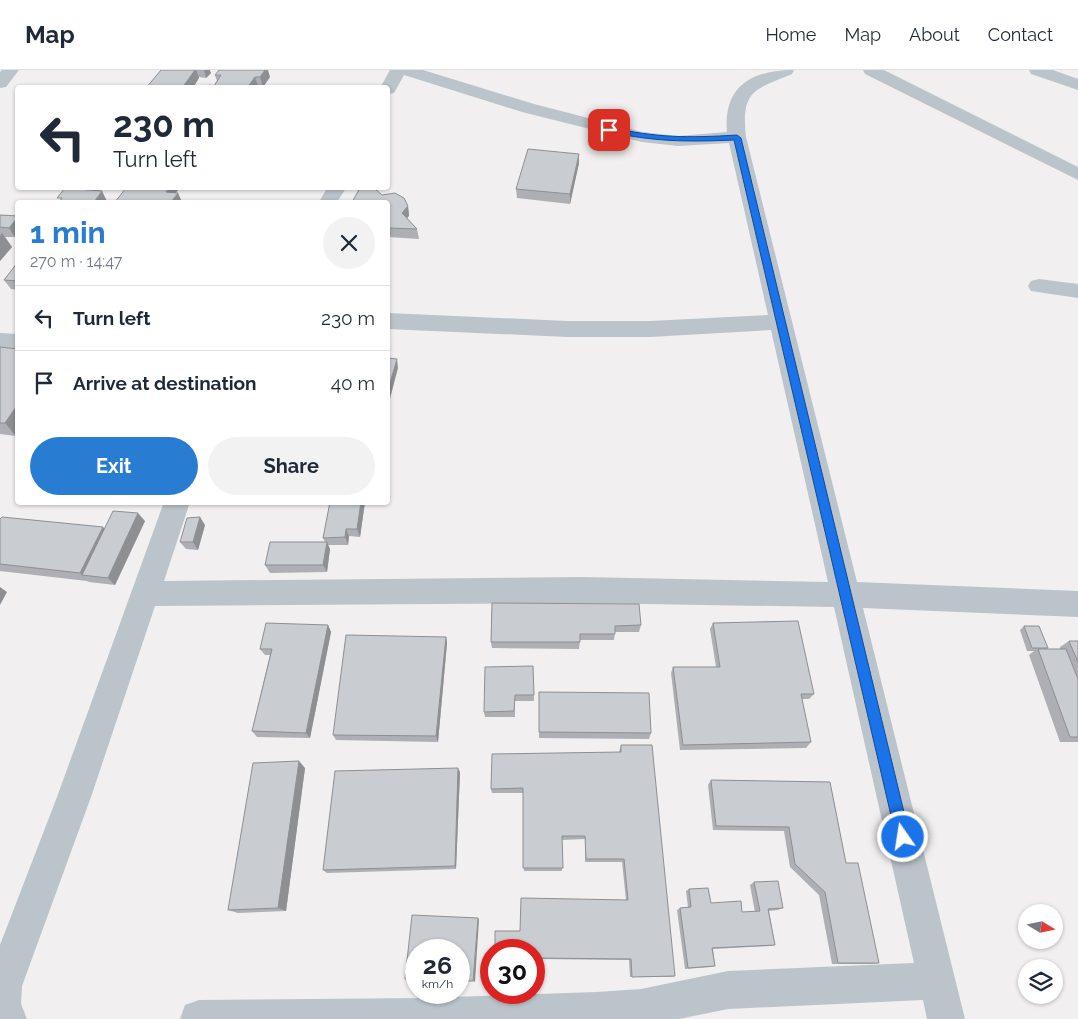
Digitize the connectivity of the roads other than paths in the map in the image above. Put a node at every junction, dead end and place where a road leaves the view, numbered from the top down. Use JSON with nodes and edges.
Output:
{"nodes":[{"id":1,"x":11,"y":70,"type":"edge"},
{"id":2,"x":398,"y":70,"type":"edge"},
{"id":3,"x":406,"y":70,"type":"edge"},
{"id":4,"x":786,"y":70,"type":"edge"},
{"id":5,"x":872,"y":70,"type":"edge"},
{"id":6,"x":1037,"y":70,"type":"edge"},
{"id":7,"x":0,"y":83,"type":"edge"},
{"id":8,"x":390,"y":85,"type":"edge"},
{"id":9,"x":1078,"y":85,"type":"edge"},
{"id":10,"x":737,"y":138,"type":"junction"},
{"id":11,"x":1078,"y":174,"type":"edge"},
{"id":12,"x":1039,"y":286,"type":"dead end"},
{"id":13,"x":1078,"y":291,"type":"edge"},
{"id":14,"x":390,"y":322,"type":"edge"},
{"id":15,"x":781,"y":322,"type":"junction"},
{"id":16,"x":0,"y":341,"type":"edge"},
{"id":17,"x":15,"y":342,"type":"edge"},
{"id":18,"x":176,"y":505,"type":"edge"},
{"id":19,"x":145,"y":594,"type":"junction"},
{"id":20,"x":844,"y":594,"type":"junction"},
{"id":21,"x":1078,"y":604,"type":"edge"},
{"id":22,"x":937,"y":981,"type":"junction"},
{"id":23,"x":424,"y":1018,"type":"edge"},
{"id":24,"x":8,"y":1019,"type":"edge"},
{"id":25,"x":198,"y":1019,"type":"edge"},
{"id":26,"x":946,"y":1019,"type":"edge"}],
"edges":[{"from":1,"to":7,"type":"street"},
{"from":2,"to":8,"type":"street"},
{"from":3,"to":10,"type":"street"},
{"from":4,"to":10,"type":"street"},
{"from":5,"to":11,"type":"street"},
{"from":6,"to":9,"type":"street"},
{"from":10,"to":15,"type":"street"},
{"from":12,"to":13,"type":"street"},
{"from":14,"to":15,"type":"street"},
{"from":15,"to":20,"type":"street"},
{"from":16,"to":17,"type":"street"},
{"from":18,"to":19,"type":"street"},
{"from":19,"to":20,"type":"street"},
{"from":19,"to":24,"type":"street"},
{"from":20,"to":21,"type":"street"},
{"from":20,"to":22,"type":"street"},
{"from":22,"to":23,"type":"street"},
{"from":22,"to":26,"type":"street"},
{"from":23,"to":25,"type":"street"}]}
